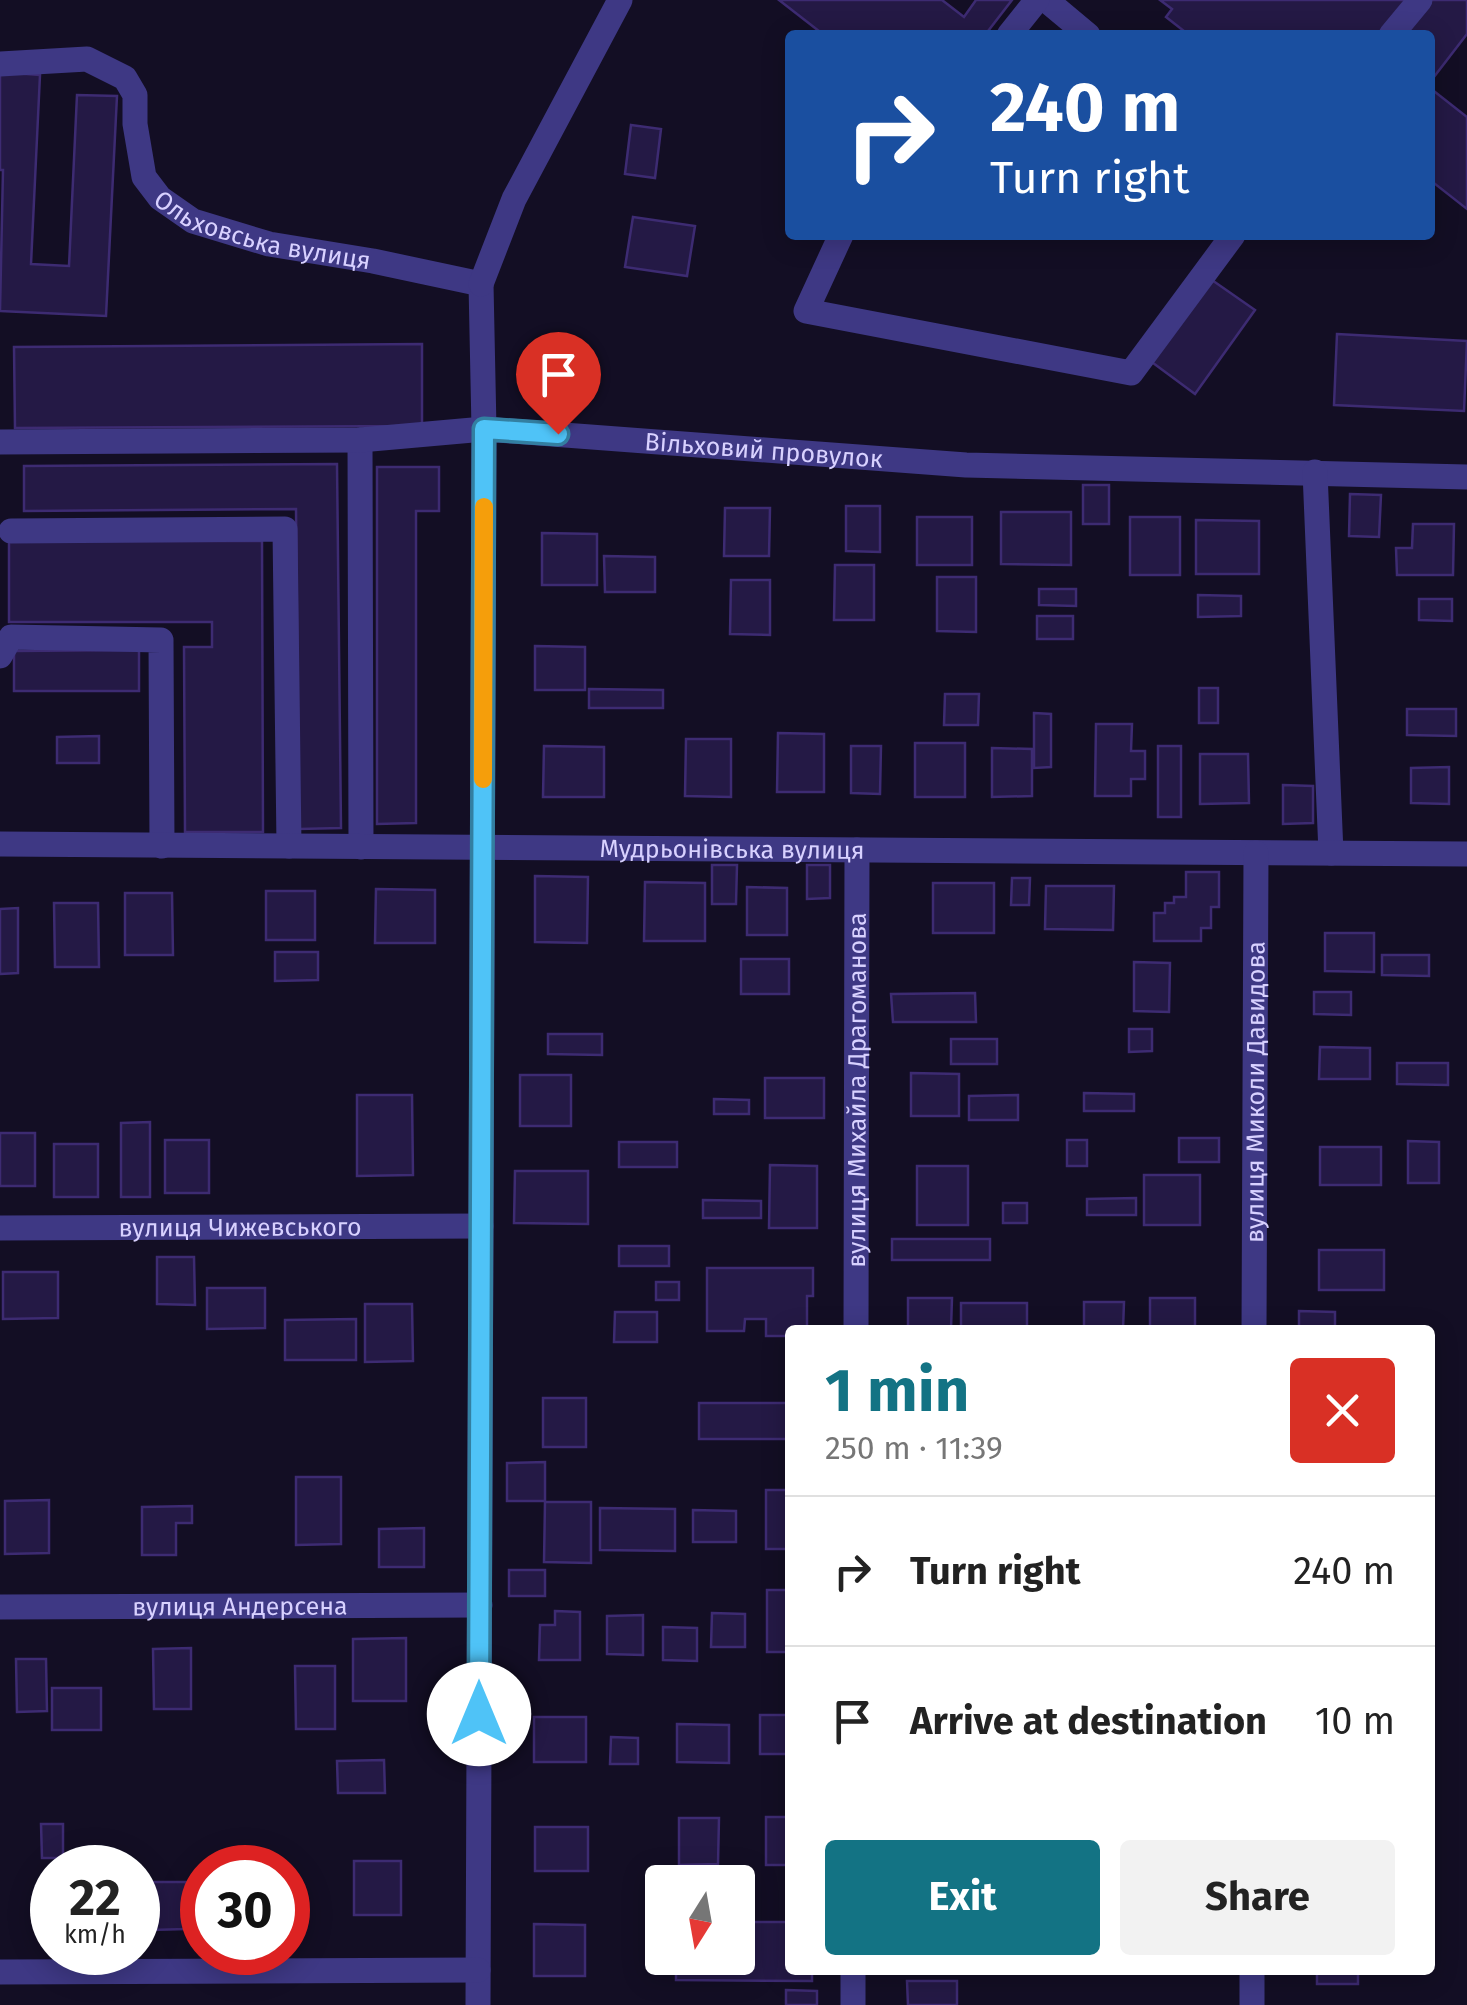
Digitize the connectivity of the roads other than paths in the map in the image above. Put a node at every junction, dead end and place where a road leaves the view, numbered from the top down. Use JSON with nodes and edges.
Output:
{"nodes":[{"id":1,"x":620,"y":0,"type":"edge"},
{"id":2,"x":1036,"y":0,"type":"edge"},
{"id":3,"x":1046,"y":0,"type":"edge"},
{"id":4,"x":1420,"y":0,"type":"edge"},
{"id":5,"x":1014,"y":30,"type":"edge"},
{"id":6,"x":1082,"y":30,"type":"edge"},
{"id":7,"x":1395,"y":30,"type":"edge"},
{"id":8,"x":0,"y":64,"type":"edge"},
{"id":9,"x":839,"y":240,"type":"edge"},
{"id":10,"x":1229,"y":240,"type":"edge"},
{"id":11,"x":480,"y":284,"type":"junction"},
{"id":12,"x":484,"y":429,"type":"junction"},
{"id":13,"x":360,"y":440,"type":"junction"},
{"id":14,"x":0,"y":442,"type":"edge"},
{"id":15,"x":1315,"y":472,"type":"junction"},
{"id":16,"x":1467,"y":478,"type":"edge"},
{"id":17,"x":10,"y":531,"type":"dead end"},
{"id":18,"x":0,"y":656,"type":"edge"},
{"id":19,"x":0,"y":844,"type":"edge"},
{"id":20,"x":162,"y":846,"type":"junction"},
{"id":21,"x":288,"y":846,"type":"junction"},
{"id":22,"x":362,"y":847,"type":"junction"},
{"id":23,"x":483,"y":848,"type":"junction"},
{"id":24,"x":857,"y":850,"type":"junction"},
{"id":25,"x":1256,"y":853,"type":"junction"},
{"id":26,"x":1331,"y":853,"type":"junction"},
{"id":27,"x":1467,"y":854,"type":"edge"},
{"id":28,"x":481,"y":1226,"type":"junction"},
{"id":29,"x":0,"y":1228,"type":"edge"},
{"id":30,"x":856,"y":1325,"type":"edge"},
{"id":31,"x":1254,"y":1325,"type":"edge"},
{"id":32,"x":480,"y":1605,"type":"junction"},
{"id":33,"x":0,"y":1608,"type":"edge"},
{"id":34,"x":478,"y":1970,"type":"junction"},
{"id":35,"x":0,"y":1972,"type":"edge"},
{"id":36,"x":854,"y":1975,"type":"edge"},
{"id":37,"x":1252,"y":1975,"type":"edge"},
{"id":38,"x":478,"y":2005,"type":"edge"},
{"id":39,"x":853,"y":2005,"type":"edge"},
{"id":40,"x":1252,"y":2005,"type":"edge"}],
"edges":[{"from":1,"to":11,"type":"street"},
{"from":2,"to":5,"type":"street"},
{"from":3,"to":6,"type":"street"},
{"from":4,"to":7,"type":"street"},
{"from":8,"to":11,"type":"street","name":"Ольховська вулиця"},
{"from":9,"to":10,"type":"street"},
{"from":11,"to":12,"type":"street"},
{"from":12,"to":13,"type":"street","name":"Вільховий провулок"},
{"from":12,"to":15,"type":"street","name":"Вільховий провулок"},
{"from":12,"to":23,"type":"street"},
{"from":13,"to":14,"type":"street","name":"Вільховий провулок"},
{"from":13,"to":22,"type":"street"},
{"from":15,"to":16,"type":"street","name":"Вільховий провулок"},
{"from":15,"to":26,"type":"street"},
{"from":17,"to":21,"type":"street"},
{"from":18,"to":20,"type":"street"},
{"from":19,"to":20,"type":"street","name":"Мудрьонівська вулиця"},
{"from":20,"to":21,"type":"street","name":"Мудрьонівська вулиця"},
{"from":21,"to":22,"type":"street","name":"Мудрьонівська вулиця"},
{"from":22,"to":23,"type":"street","name":"Мудрьонівська вулиця"},
{"from":23,"to":24,"type":"street","name":"Мудрьонівська вулиця"},
{"from":23,"to":28,"type":"street"},
{"from":24,"to":25,"type":"street","name":"Мудрьонівська вулиця"},
{"from":24,"to":30,"type":"street","name":"вулиця Михайла Драгоманова"},
{"from":25,"to":26,"type":"street","name":"Мудрьонівська вулиця"},
{"from":25,"to":31,"type":"street","name":"вулиця Миколи Давидова"},
{"from":26,"to":27,"type":"street","name":"Мудрьонівська вулиця"},
{"from":28,"to":29,"type":"street","name":"вулиця Чижевського"},
{"from":28,"to":32,"type":"street"},
{"from":32,"to":33,"type":"street","name":"вулиця Андерсена"},
{"from":32,"to":34,"type":"street"},
{"from":34,"to":35,"type":"street"},
{"from":34,"to":38,"type":"street"},
{"from":36,"to":39,"type":"street"},
{"from":37,"to":40,"type":"street"}]}
